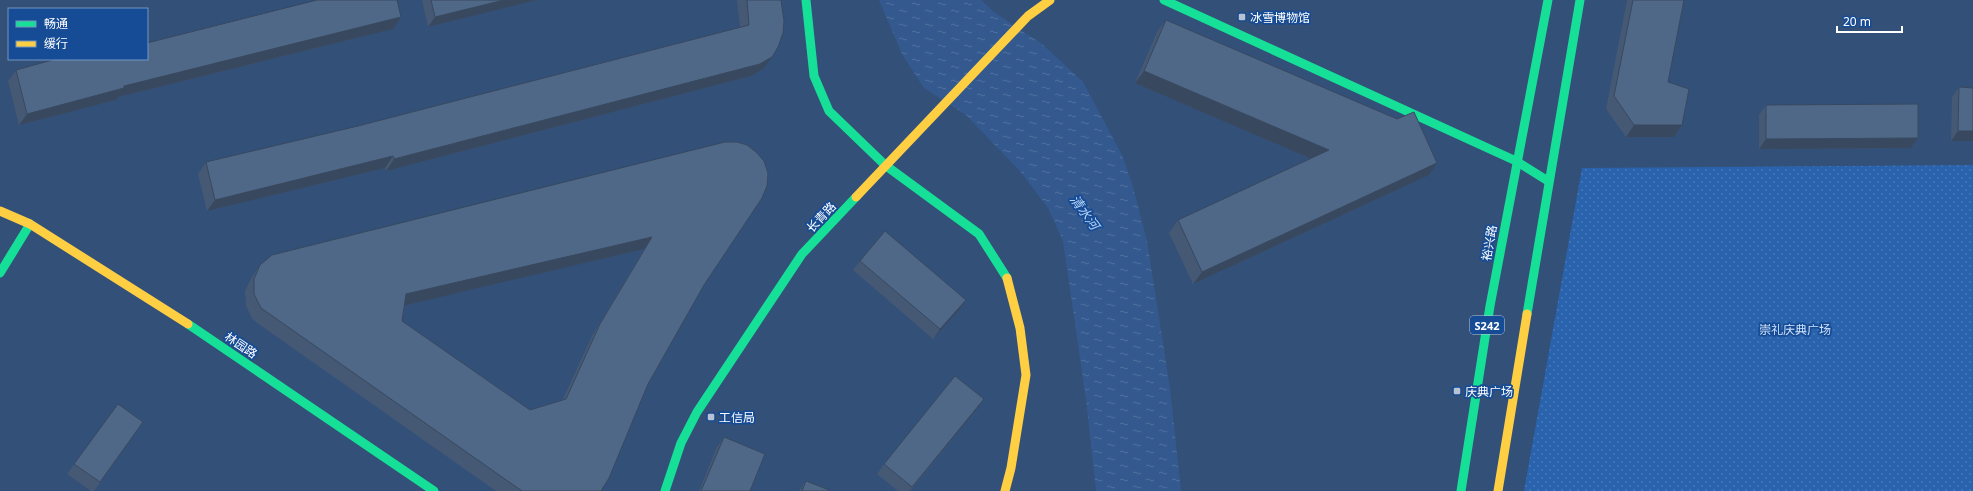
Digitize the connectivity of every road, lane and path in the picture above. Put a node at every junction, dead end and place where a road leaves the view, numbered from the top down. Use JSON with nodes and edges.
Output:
{"nodes":[{"id":1,"x":806,"y":0,"type":"edge"},
{"id":2,"x":1050,"y":0,"type":"edge"},
{"id":3,"x":1164,"y":0,"type":"edge"},
{"id":4,"x":1548,"y":0,"type":"edge"},
{"id":5,"x":1580,"y":0,"type":"edge"},
{"id":6,"x":1516,"y":161,"type":"junction"},
{"id":7,"x":886,"y":165,"type":"junction"},
{"id":8,"x":1548,"y":181,"type":"junction"},
{"id":9,"x":0,"y":211,"type":"edge"},
{"id":10,"x":30,"y":224,"type":"junction"},
{"id":11,"x":0,"y":273,"type":"edge"},
{"id":12,"x":434,"y":491,"type":"edge"},
{"id":13,"x":665,"y":491,"type":"edge"},
{"id":14,"x":1005,"y":491,"type":"edge"},
{"id":15,"x":1461,"y":491,"type":"edge"},
{"id":16,"x":1498,"y":491,"type":"edge"}],
"edges":[{"from":1,"to":7,"type":"main road"},
{"from":2,"to":7,"type":"main road","name":"长青路"},
{"from":3,"to":6,"type":"main road"},
{"from":4,"to":6,"type":"main road","name":"裕兴路","number":"S242"},
{"from":5,"to":8,"type":"main road"},
{"from":6,"to":8,"type":"main road"},
{"from":6,"to":15,"type":"main road","name":"裕兴路","number":"S242"},
{"from":7,"to":13,"type":"main road","name":"长青路"},
{"from":7,"to":14,"type":"main road"},
{"from":8,"to":16,"type":"main road"},
{"from":9,"to":10,"type":"main road","name":"林园路"},
{"from":10,"to":11,"type":"main road"},
{"from":10,"to":12,"type":"main road","name":"林园路"}]}
